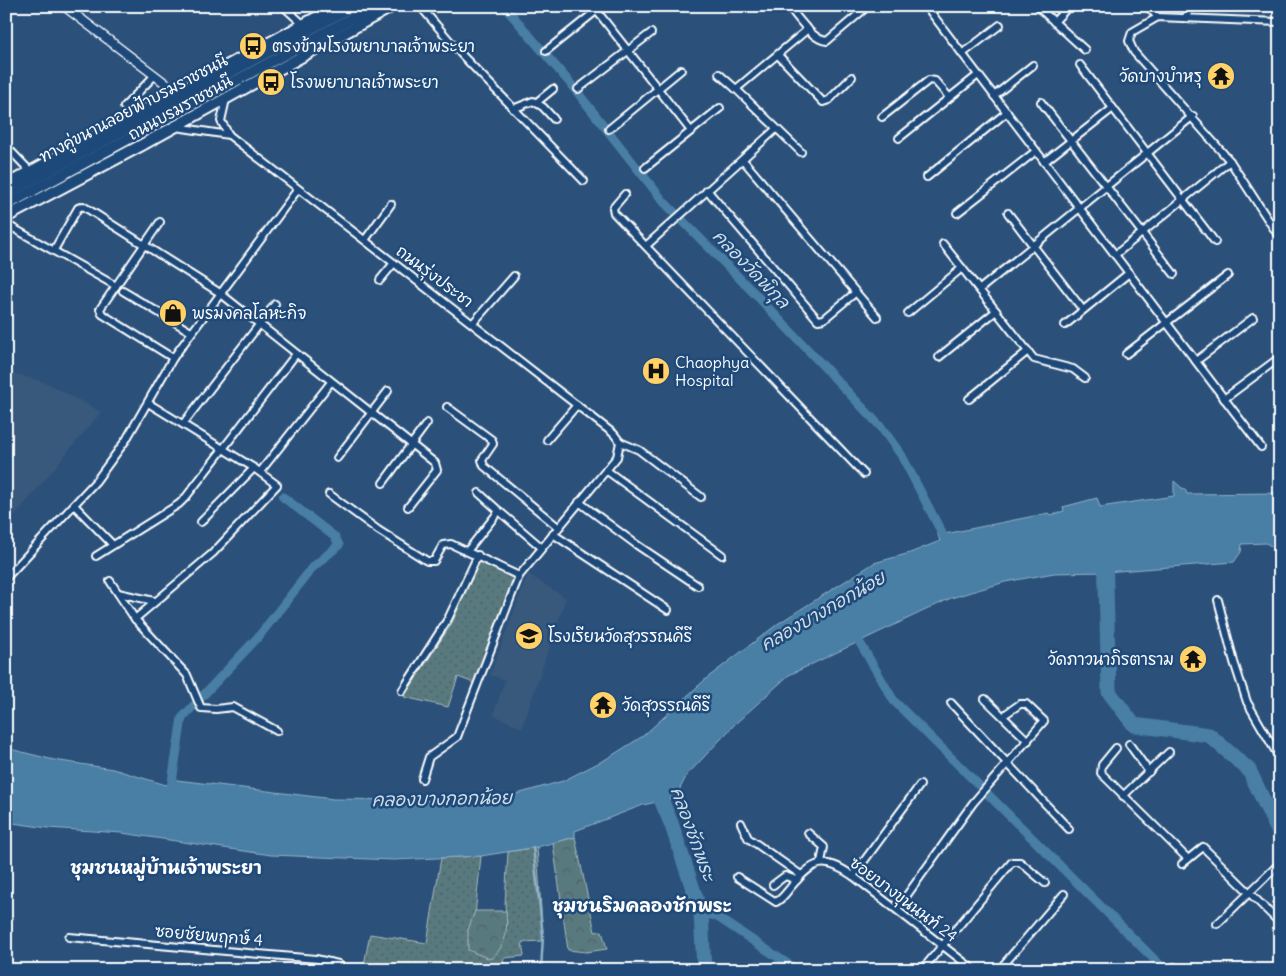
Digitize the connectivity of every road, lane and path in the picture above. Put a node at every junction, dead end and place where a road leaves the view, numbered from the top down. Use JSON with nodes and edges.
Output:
{"nodes":[{"id":1,"x":64,"y":6,"type":"edge"},
{"id":2,"x":283,"y":6,"type":"edge"},
{"id":3,"x":338,"y":6,"type":"edge"},
{"id":4,"x":353,"y":6,"type":"edge"},
{"id":5,"x":374,"y":6,"type":"edge"},
{"id":6,"x":393,"y":6,"type":"edge"},
{"id":7,"x":420,"y":6,"type":"edge"},
{"id":8,"x":788,"y":6,"type":"edge"},
{"id":9,"x":868,"y":6,"type":"edge"},
{"id":10,"x":926,"y":6,"type":"edge"},
{"id":11,"x":1038,"y":6,"type":"edge"},
{"id":12,"x":1069,"y":6,"type":"edge"},
{"id":13,"x":1147,"y":6,"type":"edge"},
{"id":14,"x":1192,"y":6,"type":"edge"},
{"id":15,"x":595,"y":8,"type":"edge"},
{"id":16,"x":1158,"y":17,"type":"junction"},
{"id":17,"x":1185,"y":18,"type":"junction"},
{"id":18,"x":1054,"y":22,"type":"junction"},
{"id":19,"x":1279,"y":22,"type":"edge"},
{"id":20,"x":1000,"y":24,"type":"dead end"},
{"id":21,"x":304,"y":25,"type":"junction"},
{"id":22,"x":808,"y":29,"type":"junction"},
{"id":23,"x":651,"y":33,"type":"dead end"},
{"id":24,"x":628,"y":50,"type":"junction"},
{"id":25,"x":1084,"y":50,"type":"dead end"},
{"id":26,"x":546,"y":51,"type":"dead end"},
{"id":27,"x":962,"y":54,"type":"junction"},
{"id":28,"x":778,"y":55,"type":"junction"},
{"id":29,"x":1080,"y":64,"type":"dead end"},
{"id":30,"x":1033,"y":65,"type":"dead end"},
{"id":31,"x":681,"y":70,"type":"dead end"},
{"id":32,"x":719,"y":74,"type":"dead end"},
{"id":33,"x":978,"y":75,"type":"junction"},
{"id":34,"x":154,"y":76,"type":"junction"},
{"id":35,"x":852,"y":77,"type":"dead end"},
{"id":36,"x":659,"y":88,"type":"junction"},
{"id":37,"x":553,"y":89,"type":"dead end"},
{"id":38,"x":578,"y":89,"type":"dead end"},
{"id":39,"x":736,"y":89,"type":"junction"},
{"id":40,"x":178,"y":93,"type":"junction"},
{"id":41,"x":994,"y":96,"type":"junction"},
{"id":42,"x":949,"y":97,"type":"junction"},
{"id":43,"x":226,"y":99,"type":"junction"},
{"id":44,"x":537,"y":102,"type":"junction"},
{"id":45,"x":1041,"y":102,"type":"dead end"},
{"id":46,"x":124,"y":107,"type":"dead end"},
{"id":47,"x":720,"y":108,"type":"dead end"},
{"id":48,"x":1113,"y":108,"type":"junction"},
{"id":49,"x":513,"y":109,"type":"junction"},
{"id":50,"x":1007,"y":112,"type":"junction"},
{"id":51,"x":1193,"y":116,"type":"junction"},
{"id":52,"x":882,"y":117,"type":"dead end"},
{"id":53,"x":554,"y":119,"type":"dead end"},
{"id":54,"x":175,"y":127,"type":"junction"},
{"id":55,"x":609,"y":129,"type":"dead end"},
{"id":56,"x":776,"y":129,"type":"junction"},
{"id":57,"x":691,"y":131,"type":"junction"},
{"id":58,"x":229,"y":135,"type":"junction"},
{"id":59,"x":899,"y":138,"type":"dead end"},
{"id":60,"x":1071,"y":141,"type":"junction"},
{"id":61,"x":6,"y":146,"type":"edge"},
{"id":62,"x":1036,"y":151,"type":"junction"},
{"id":63,"x":801,"y":152,"type":"dead end"},
{"id":64,"x":1148,"y":153,"type":"junction"},
{"id":65,"x":743,"y":160,"type":"junction"},
{"id":66,"x":1230,"y":161,"type":"junction"},
{"id":67,"x":1044,"y":162,"type":"junction"},
{"id":68,"x":644,"y":168,"type":"dead end"},
{"id":69,"x":31,"y":172,"type":"junction"},
{"id":70,"x":927,"y":177,"type":"dead end"},
{"id":71,"x":584,"y":181,"type":"dead end"},
{"id":72,"x":6,"y":185,"type":"edge"},
{"id":73,"x":1106,"y":186,"type":"junction"},
{"id":74,"x":298,"y":189,"type":"junction"},
{"id":75,"x":707,"y":190,"type":"junction"},
{"id":76,"x":6,"y":194,"type":"edge"},
{"id":77,"x":625,"y":194,"type":"dead end"},
{"id":78,"x":1183,"y":200,"type":"junction"},
{"id":79,"x":391,"y":204,"type":"dead end"},
{"id":80,"x":6,"y":205,"type":"edge"},
{"id":81,"x":1080,"y":208,"type":"junction"},
{"id":82,"x":957,"y":213,"type":"dead end"},
{"id":83,"x":1008,"y":213,"type":"dead end"},
{"id":84,"x":6,"y":217,"type":"edge"},
{"id":85,"x":1280,"y":220,"type":"edge"},
{"id":86,"x":160,"y":222,"type":"dead end"},
{"id":87,"x":6,"y":224,"type":"edge"},
{"id":88,"x":1272,"y":225,"type":"junction"},
{"id":89,"x":1142,"y":233,"type":"junction"},
{"id":90,"x":1280,"y":238,"type":"edge"},
{"id":91,"x":365,"y":240,"type":"junction"},
{"id":92,"x":1215,"y":242,"type":"dead end"},
{"id":93,"x":145,"y":244,"type":"junction"},
{"id":94,"x":943,"y":244,"type":"dead end"},
{"id":95,"x":646,"y":245,"type":"junction"},
{"id":96,"x":1033,"y":246,"type":"junction"},
{"id":97,"x":54,"y":250,"type":"junction"},
{"id":98,"x":1115,"y":255,"type":"junction"},
{"id":99,"x":394,"y":263,"type":"junction"},
{"id":100,"x":962,"y":268,"type":"junction"},
{"id":101,"x":1129,"y":273,"type":"junction"},
{"id":102,"x":1174,"y":274,"type":"dead end"},
{"id":103,"x":1228,"y":275,"type":"dead end"},
{"id":104,"x":514,"y":276,"type":"dead end"},
{"id":105,"x":380,"y":280,"type":"dead end"},
{"id":106,"x":116,"y":286,"type":"junction"},
{"id":107,"x":980,"y":289,"type":"junction"},
{"id":108,"x":124,"y":291,"type":"dead end"},
{"id":109,"x":220,"y":293,"type":"junction"},
{"id":110,"x":856,"y":293,"type":"junction"},
{"id":111,"x":276,"y":304,"type":"dead end"},
{"id":112,"x":1083,"y":310,"type":"junction"},
{"id":113,"x":996,"y":311,"type":"junction"},
{"id":114,"x":908,"y":313,"type":"dead end"},
{"id":115,"x":877,"y":317,"type":"dead end"},
{"id":116,"x":1253,"y":318,"type":"dead end"},
{"id":117,"x":473,"y":322,"type":"junction"},
{"id":118,"x":1166,"y":323,"type":"junction"},
{"id":119,"x":259,"y":325,"type":"junction"},
{"id":120,"x":1065,"y":325,"type":"dead end"},
{"id":121,"x":192,"y":332,"type":"junction"},
{"id":122,"x":1028,"y":351,"type":"junction"},
{"id":123,"x":296,"y":354,"type":"junction"},
{"id":124,"x":1126,"y":354,"type":"dead end"},
{"id":125,"x":939,"y":357,"type":"dead end"},
{"id":126,"x":173,"y":358,"type":"junction"},
{"id":127,"x":1196,"y":361,"type":"junction"},
{"id":128,"x":1276,"y":361,"type":"dead end"},
{"id":129,"x":1085,"y":378,"type":"dead end"},
{"id":130,"x":331,"y":382,"type":"junction"},
{"id":131,"x":388,"y":391,"type":"dead end"},
{"id":132,"x":969,"y":399,"type":"dead end"},
{"id":133,"x":1224,"y":399,"type":"junction"},
{"id":134,"x":148,"y":403,"type":"junction"},
{"id":135,"x":577,"y":405,"type":"junction"},
{"id":136,"x":447,"y":407,"type":"dead end"},
{"id":137,"x":371,"y":414,"type":"junction"},
{"id":138,"x":427,"y":423,"type":"dead end"},
{"id":139,"x":182,"y":424,"type":"junction"},
{"id":140,"x":547,"y":440,"type":"dead end"},
{"id":141,"x":620,"y":442,"type":"junction"},
{"id":142,"x":411,"y":444,"type":"junction"},
{"id":143,"x":1261,"y":447,"type":"dead end"},
{"id":144,"x":222,"y":449,"type":"junction"},
{"id":145,"x":337,"y":458,"type":"dead end"},
{"id":146,"x":254,"y":468,"type":"junction"},
{"id":147,"x":606,"y":470,"type":"junction"},
{"id":148,"x":260,"y":472,"type":"junction"},
{"id":149,"x":864,"y":474,"type":"dead end"},
{"id":150,"x":382,"y":483,"type":"dead end"},
{"id":151,"x":479,"y":493,"type":"dead end"},
{"id":152,"x":330,"y":494,"type":"dead end"},
{"id":153,"x":701,"y":497,"type":"dead end"},
{"id":154,"x":580,"y":502,"type":"junction"},
{"id":155,"x":74,"y":505,"type":"junction"},
{"id":156,"x":408,"y":507,"type":"dead end"},
{"id":157,"x":500,"y":511,"type":"junction"},
{"id":158,"x":201,"y":522,"type":"dead end"},
{"id":159,"x":558,"y":527,"type":"junction"},
{"id":160,"x":553,"y":534,"type":"junction"},
{"id":161,"x":112,"y":545,"type":"junction"},
{"id":162,"x":541,"y":548,"type":"junction"},
{"id":163,"x":468,"y":550,"type":"junction"},
{"id":164,"x":478,"y":555,"type":"junction"},
{"id":165,"x":722,"y":555,"type":"dead end"},
{"id":166,"x":96,"y":556,"type":"dead end"},
{"id":167,"x":520,"y":576,"type":"junction"},
{"id":168,"x":6,"y":578,"type":"edge"},
{"id":169,"x":110,"y":581,"type":"dead end"},
{"id":170,"x":698,"y":586,"type":"dead end"},
{"id":171,"x":118,"y":593,"type":"junction"},
{"id":172,"x":1218,"y":600,"type":"dead end"},
{"id":173,"x":154,"y":601,"type":"junction"},
{"id":174,"x":668,"y":610,"type":"dead end"},
{"id":175,"x":135,"y":619,"type":"junction"},
{"id":176,"x":402,"y":691,"type":"dead end"},
{"id":177,"x":985,"y":699,"type":"dead end"},
{"id":178,"x":950,"y":704,"type":"dead end"},
{"id":179,"x":1007,"y":713,"type":"dead end"},
{"id":180,"x":278,"y":730,"type":"dead end"},
{"id":181,"x":1028,"y":741,"type":"junction"},
{"id":182,"x":1129,"y":744,"type":"dead end"},
{"id":183,"x":1116,"y":748,"type":"dead end"},
{"id":184,"x":1169,"y":752,"type":"dead end"},
{"id":185,"x":1280,"y":759,"type":"edge"},
{"id":186,"x":1007,"y":763,"type":"junction"},
{"id":187,"x":1149,"y":772,"type":"junction"},
{"id":188,"x":422,"y":780,"type":"dead end"},
{"id":189,"x":920,"y":785,"type":"dead end"},
{"id":190,"x":1123,"y":796,"type":"junction"},
{"id":191,"x":741,"y":823,"type":"dead end"},
{"id":192,"x":1069,"y":829,"type":"dead end"},
{"id":193,"x":808,"y":833,"type":"dead end"},
{"id":194,"x":1188,"y":859,"type":"junction"},
{"id":195,"x":821,"y":862,"type":"junction"},
{"id":196,"x":1280,"y":863,"type":"edge"},
{"id":197,"x":1182,"y":864,"type":"dead end"},
{"id":198,"x":853,"y":876,"type":"junction"},
{"id":199,"x":737,"y":877,"type":"dead end"},
{"id":200,"x":799,"y":877,"type":"junction"},
{"id":201,"x":1044,"y":883,"type":"dead end"},
{"id":202,"x":772,"y":885,"type":"dead end"},
{"id":203,"x":1249,"y":892,"type":"junction"},
{"id":204,"x":1064,"y":894,"type":"dead end"},
{"id":205,"x":897,"y":909,"type":"junction"},
{"id":206,"x":1280,"y":923,"type":"edge"},
{"id":207,"x":1217,"y":924,"type":"dead end"},
{"id":208,"x":69,"y":937,"type":"dead end"},
{"id":209,"x":942,"y":945,"type":"junction"},
{"id":210,"x":343,"y":970,"type":"edge"},
{"id":211,"x":922,"y":970,"type":"edge"},
{"id":212,"x":974,"y":970,"type":"edge"},
{"id":213,"x":999,"y":970,"type":"edge"}],
"edges":[{"from":1,"to":34,"type":"street"},
{"from":2,"to":21,"type":"street"},
{"from":3,"to":21,"type":"main road","name":"ถนนบรมราชชนนี"},
{"from":4,"to":76,"type":"main road","name":"ทางคู่ขนานลอยฟ้าบรมราชชนนี"},
{"from":5,"to":80,"type":"main road","name":"ทางคู่ขนานลอยฟ้าบรมราชชนนี"},
{"from":6,"to":43,"type":"main road","name":"ถนนบรมราชชนนี"},
{"from":7,"to":49,"type":"street"},
{"from":8,"to":22,"type":"street"},
{"from":9,"to":22,"type":"street"},
{"from":10,"to":27,"type":"street"},
{"from":11,"to":18,"type":"street"},
{"from":12,"to":18,"type":"street"},
{"from":13,"to":16,"type":"street"},
{"from":14,"to":17,"type":"street"},
{"from":15,"to":24,"type":"street"},
{"from":15,"to":26,"type":"street"},
{"from":16,"to":17,"type":"street"},
{"from":16,"to":51,"type":"street"},
{"from":17,"to":19,"type":"street"},
{"from":18,"to":25,"type":"street"},
{"from":20,"to":27,"type":"street"},
{"from":21,"to":40,"type":"main road","name":"ถนนบรมราชชนนี"},
{"from":22,"to":28,"type":"street"},
{"from":23,"to":24,"type":"street"},
{"from":24,"to":36,"type":"street"},
{"from":24,"to":38,"type":"street"},
{"from":27,"to":33,"type":"street"},
{"from":28,"to":35,"type":"street"},
{"from":28,"to":39,"type":"street"},
{"from":29,"to":48,"type":"street"},
{"from":30,"to":41,"type":"street"},
{"from":31,"to":36,"type":"street"},
{"from":32,"to":39,"type":"street"},
{"from":33,"to":41,"type":"street"},
{"from":33,"to":42,"type":"street"},
{"from":34,"to":40,"type":"street"},
{"from":34,"to":46,"type":"street"},
{"from":36,"to":55,"type":"street"},
{"from":36,"to":57,"type":"street"},
{"from":37,"to":44,"type":"street"},
{"from":39,"to":56,"type":"street"},
{"from":40,"to":69,"type":"main road","name":"ถนนบรมราชชนนี"},
{"from":41,"to":50,"type":"street"},
{"from":42,"to":52,"type":"street"},
{"from":42,"to":59,"type":"street"},
{"from":43,"to":54,"type":"main road","name":"ถนนบรมราชชนนี"},
{"from":43,"to":58,"type":"street"},
{"from":44,"to":49,"type":"street"},
{"from":44,"to":53,"type":"street"},
{"from":45,"to":60,"type":"street"},
{"from":47,"to":57,"type":"street"},
{"from":48,"to":60,"type":"street"},
{"from":48,"to":64,"type":"street"},
{"from":49,"to":71,"type":"street"},
{"from":50,"to":62,"type":"street"},
{"from":50,"to":70,"type":"street"},
{"from":51,"to":64,"type":"street"},
{"from":51,"to":66,"type":"street"},
{"from":54,"to":58,"type":"street","name":"ถนนรุ่งประชา"},
{"from":54,"to":84,"type":"main road","name":"ถนนบรมราชชนนี"},
{"from":56,"to":63,"type":"street"},
{"from":56,"to":65,"type":"street"},
{"from":57,"to":68,"type":"street"},
{"from":58,"to":74,"type":"street","name":"ถนนรุ่งประชา"},
{"from":60,"to":67,"type":"street"},
{"from":60,"to":73,"type":"street"},
{"from":61,"to":69,"type":"street"},
{"from":62,"to":67,"type":"street"},
{"from":62,"to":82,"type":"street"},
{"from":64,"to":73,"type":"street"},
{"from":64,"to":78,"type":"street"},
{"from":65,"to":75,"type":"street"},
{"from":65,"to":110,"type":"street"},
{"from":66,"to":78,"type":"street"},
{"from":66,"to":88,"type":"street"},
{"from":67,"to":81,"type":"street"},
{"from":69,"to":72,"type":"main road","name":"ถนนบรมราชชนนี"},
{"from":73,"to":81,"type":"street"},
{"from":73,"to":89,"type":"street"},
{"from":74,"to":91,"type":"street","name":"ถนนรุ่งประชา"},
{"from":74,"to":109,"type":"street"},
{"from":75,"to":95,"type":"street"},
{"from":75,"to":110,"type":"street"},
{"from":77,"to":95,"type":"street"},
{"from":78,"to":89,"type":"street"},
{"from":78,"to":92,"type":"street"},
{"from":79,"to":91,"type":"street"},
{"from":81,"to":96,"type":"street"},
{"from":81,"to":98,"type":"street"},
{"from":83,"to":96,"type":"street"},
{"from":85,"to":88,"type":"street"},
{"from":86,"to":93,"type":"street"},
{"from":87,"to":97,"type":"street"},
{"from":88,"to":90,"type":"street"},
{"from":89,"to":98,"type":"street"},
{"from":89,"to":102,"type":"street"},
{"from":91,"to":99,"type":"street","name":"ถนนรุ่งประชา"},
{"from":93,"to":97,"type":"street"},
{"from":93,"to":106,"type":"street"},
{"from":93,"to":109,"type":"street"},
{"from":94,"to":100,"type":"street"},
{"from":95,"to":149,"type":"street"},
{"from":96,"to":107,"type":"street"},
{"from":96,"to":112,"type":"street"},
{"from":97,"to":106,"type":"street"},
{"from":98,"to":101,"type":"street"},
{"from":99,"to":105,"type":"street"},
{"from":99,"to":117,"type":"street","name":"ถนนรุ่งประชา"},
{"from":100,"to":107,"type":"street"},
{"from":100,"to":114,"type":"street"},
{"from":101,"to":112,"type":"street"},
{"from":101,"to":118,"type":"street"},
{"from":103,"to":118,"type":"street"},
{"from":104,"to":117,"type":"street"},
{"from":106,"to":126,"type":"street"},
{"from":107,"to":113,"type":"street"},
{"from":108,"to":121,"type":"street"},
{"from":109,"to":119,"type":"street"},
{"from":109,"to":121,"type":"street"},
{"from":110,"to":115,"type":"street"},
{"from":111,"to":119,"type":"street"},
{"from":112,"to":120,"type":"street"},
{"from":113,"to":122,"type":"street"},
{"from":113,"to":125,"type":"street"},
{"from":116,"to":127,"type":"street"},
{"from":117,"to":135,"type":"street","name":"ถนนรุ่งประชา"},
{"from":118,"to":124,"type":"street"},
{"from":118,"to":127,"type":"street"},
{"from":119,"to":123,"type":"street"},
{"from":119,"to":139,"type":"street"},
{"from":121,"to":126,"type":"street"},
{"from":122,"to":129,"type":"street"},
{"from":122,"to":132,"type":"street"},
{"from":123,"to":130,"type":"street"},
{"from":123,"to":144,"type":"street"},
{"from":126,"to":134,"type":"street"},
{"from":127,"to":133,"type":"street"},
{"from":128,"to":133,"type":"street"},
{"from":130,"to":137,"type":"street"},
{"from":130,"to":148,"type":"street"},
{"from":131,"to":137,"type":"street"},
{"from":133,"to":143,"type":"street"},
{"from":134,"to":139,"type":"street"},
{"from":134,"to":155,"type":"street"},
{"from":135,"to":140,"type":"street"},
{"from":135,"to":141,"type":"street","name":"ถนนรุ่งประชา"},
{"from":136,"to":159,"type":"street"},
{"from":137,"to":142,"type":"street"},
{"from":137,"to":145,"type":"street"},
{"from":138,"to":142,"type":"street"},
{"from":139,"to":144,"type":"street"},
{"from":141,"to":147,"type":"street"},
{"from":141,"to":153,"type":"street","name":"ถนนรุ่งประชา"},
{"from":142,"to":150,"type":"street"},
{"from":142,"to":156,"type":"street"},
{"from":144,"to":146,"type":"street"},
{"from":144,"to":161,"type":"street"},
{"from":146,"to":148,"type":"street"},
{"from":146,"to":158,"type":"street"},
{"from":147,"to":154,"type":"street"},
{"from":147,"to":165,"type":"street"},
{"from":148,"to":173,"type":"street"},
{"from":151,"to":157,"type":"street"},
{"from":152,"to":163,"type":"street"},
{"from":154,"to":159,"type":"street"},
{"from":154,"to":170,"type":"street"},
{"from":155,"to":161,"type":"street"},
{"from":155,"to":168,"type":"street"},
{"from":157,"to":162,"type":"street"},
{"from":157,"to":163,"type":"street"},
{"from":159,"to":160,"type":"street"},
{"from":160,"to":162,"type":"street"},
{"from":160,"to":174,"type":"street"},
{"from":161,"to":166,"type":"street"},
{"from":162,"to":167,"type":"street"},
{"from":163,"to":164,"type":"street"},
{"from":164,"to":167,"type":"street"},
{"from":164,"to":176,"type":"street"},
{"from":167,"to":188,"type":"street"},
{"from":169,"to":171,"type":"street"},
{"from":171,"to":173,"type":"street"},
{"from":171,"to":175,"type":"street"},
{"from":172,"to":185,"type":"street"},
{"from":173,"to":175,"type":"street"},
{"from":175,"to":180,"type":"street"},
{"from":177,"to":181,"type":"street"},
{"from":178,"to":186,"type":"street"},
{"from":179,"to":181,"type":"street"},
{"from":181,"to":186,"type":"street"},
{"from":182,"to":187,"type":"street"},
{"from":183,"to":190,"type":"street"},
{"from":184,"to":187,"type":"street"},
{"from":186,"to":192,"type":"street"},
{"from":186,"to":205,"type":"street"},
{"from":187,"to":190,"type":"street"},
{"from":189,"to":198,"type":"street"},
{"from":190,"to":194,"type":"street"},
{"from":191,"to":200,"type":"street"},
{"from":193,"to":195,"type":"street"},
{"from":194,"to":197,"type":"street"},
{"from":194,"to":203,"type":"street"},
{"from":195,"to":198,"type":"street","name":"ซอยบางขุนนนท์ 24"},
{"from":195,"to":200,"type":"street"},
{"from":196,"to":203,"type":"street"},
{"from":198,"to":205,"type":"street","name":"ซอยบางขุนนนท์ 24"},
{"from":199,"to":200,"type":"street"},
{"from":200,"to":202,"type":"street"},
{"from":201,"to":209,"type":"street"},
{"from":203,"to":206,"type":"street"},
{"from":203,"to":207,"type":"street"},
{"from":204,"to":213,"type":"street"},
{"from":205,"to":209,"type":"street","name":"ซอยบางขุนนนท์ 24"},
{"from":208,"to":210,"type":"street","name":"ซอยชัยพฤกษ์ 4"},
{"from":209,"to":211,"type":"street"},
{"from":209,"to":212,"type":"street","name":"ซอยบางขุนนนท์ 24"}]}
